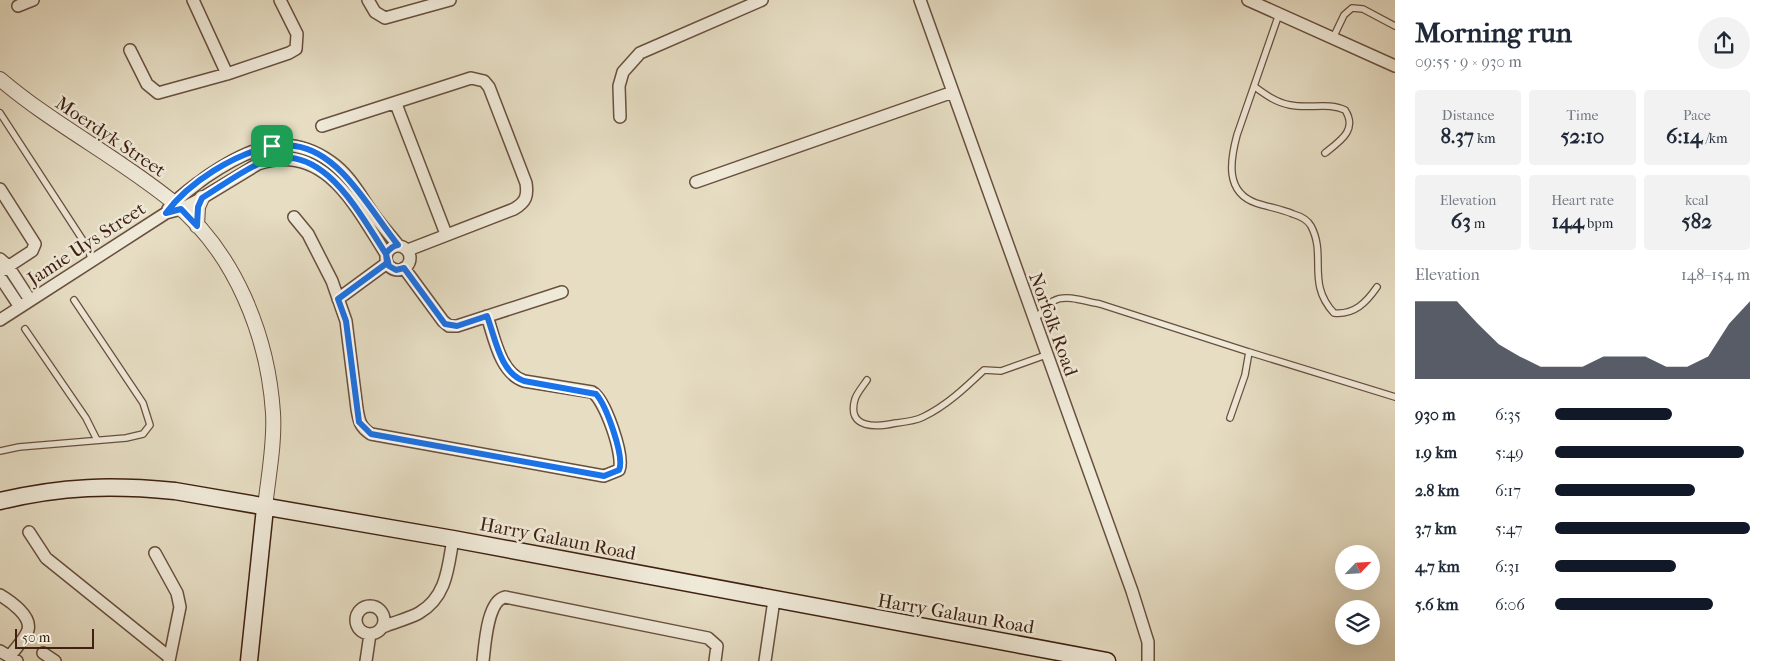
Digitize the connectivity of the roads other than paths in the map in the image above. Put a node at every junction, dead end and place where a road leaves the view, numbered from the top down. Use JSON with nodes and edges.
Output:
{"nodes":[{"id":1,"x":33,"y":0,"type":"edge"},
{"id":2,"x":193,"y":0,"type":"edge"},
{"id":3,"x":280,"y":0,"type":"edge"},
{"id":4,"x":368,"y":0,"type":"edge"},
{"id":5,"x":450,"y":0,"type":"edge"},
{"id":6,"x":762,"y":0,"type":"edge"},
{"id":7,"x":1248,"y":0,"type":"edge"},
{"id":8,"x":924,"y":1,"type":"edge"},
{"id":9,"x":18,"y":6,"type":"dead end"},
{"id":10,"x":1279,"y":14,"type":"junction"},
{"id":11,"x":1395,"y":26,"type":"edge"},
{"id":12,"x":1333,"y":38,"type":"junction"},
{"id":13,"x":130,"y":50,"type":"dead end"},
{"id":14,"x":1395,"y":66,"type":"edge"},
{"id":15,"x":227,"y":74,"type":"junction"},
{"id":16,"x":0,"y":79,"type":"edge"},
{"id":17,"x":1255,"y":87,"type":"junction"},
{"id":18,"x":953,"y":92,"type":"junction"},
{"id":19,"x":396,"y":104,"type":"junction"},
{"id":20,"x":0,"y":113,"type":"edge"},
{"id":21,"x":620,"y":117,"type":"dead end"},
{"id":22,"x":322,"y":126,"type":"dead end"},
{"id":23,"x":1325,"y":153,"type":"dead end"},
{"id":24,"x":222,"y":167,"type":"junction"},
{"id":25,"x":230,"y":181,"type":"junction"},
{"id":26,"x":696,"y":182,"type":"dead end"},
{"id":27,"x":0,"y":189,"type":"edge"},
{"id":28,"x":202,"y":198,"type":"junction"},
{"id":29,"x":173,"y":208,"type":"junction"},
{"id":30,"x":294,"y":217,"type":"dead end"},
{"id":31,"x":197,"y":226,"type":"junction"},
{"id":32,"x":446,"y":234,"type":"junction"},
{"id":33,"x":403,"y":248,"type":"junction"},
{"id":34,"x":387,"y":258,"type":"junction"},
{"id":35,"x":92,"y":260,"type":"junction"},
{"id":36,"x":3,"y":266,"type":"edge"},
{"id":37,"x":404,"y":268,"type":"junction"},
{"id":38,"x":0,"y":277,"type":"edge"},
{"id":39,"x":1377,"y":287,"type":"dead end"},
{"id":40,"x":562,"y":292,"type":"dead end"},
{"id":41,"x":338,"y":299,"type":"junction"},
{"id":42,"x":30,"y":300,"type":"junction"},
{"id":43,"x":74,"y":300,"type":"dead end"},
{"id":44,"x":20,"y":307,"type":"junction"},
{"id":45,"x":487,"y":316,"type":"junction"},
{"id":46,"x":0,"y":320,"type":"edge"},
{"id":47,"x":1034,"y":321,"type":"junction"},
{"id":48,"x":25,"y":329,"type":"dead end"},
{"id":49,"x":1249,"y":352,"type":"junction"},
{"id":50,"x":1046,"y":354,"type":"junction"},
{"id":51,"x":867,"y":380,"type":"dead end"},
{"id":52,"x":1395,"y":397,"type":"edge"},
{"id":53,"x":1230,"y":418,"type":"dead end"},
{"id":54,"x":97,"y":440,"type":"junction"},
{"id":55,"x":0,"y":451,"type":"edge"},
{"id":56,"x":0,"y":501,"type":"edge"},
{"id":57,"x":265,"y":508,"type":"junction"},
{"id":58,"x":29,"y":532,"type":"dead end"},
{"id":59,"x":453,"y":539,"type":"junction"},
{"id":60,"x":155,"y":553,"type":"dead end"},
{"id":61,"x":0,"y":595,"type":"edge"},
{"id":62,"x":774,"y":600,"type":"junction"},
{"id":63,"x":383,"y":613,"type":"junction"},
{"id":64,"x":403,"y":618,"type":"junction"},
{"id":65,"x":383,"y":627,"type":"junction"},
{"id":66,"x":370,"y":634,"type":"junction"},
{"id":67,"x":43,"y":653,"type":"dead end"},
{"id":68,"x":9,"y":656,"type":"edge"},
{"id":69,"x":169,"y":659,"type":"edge"},
{"id":70,"x":55,"y":661,"type":"edge"},
{"id":71,"x":249,"y":661,"type":"edge"},
{"id":72,"x":366,"y":661,"type":"edge"},
{"id":73,"x":483,"y":661,"type":"edge"},
{"id":74,"x":715,"y":661,"type":"edge"},
{"id":75,"x":765,"y":661,"type":"edge"},
{"id":76,"x":1106,"y":661,"type":"edge"},
{"id":77,"x":1148,"y":661,"type":"edge"}],
"edges":[{"from":1,"to":9,"type":"street"},
{"from":2,"to":15,"type":"street"},
{"from":3,"to":15,"type":"street"},
{"from":4,"to":5,"type":"street"},
{"from":6,"to":21,"type":"street"},
{"from":7,"to":10,"type":"street"},
{"from":8,"to":18,"type":"street","name":"Norfolk Road"},
{"from":10,"to":12,"type":"street"},
{"from":10,"to":17,"type":"lane"},
{"from":11,"to":12,"type":"lane"},
{"from":12,"to":14,"type":"street"},
{"from":13,"to":15,"type":"street"},
{"from":16,"to":29,"type":"street","name":"Moerdyk Street"},
{"from":17,"to":23,"type":"lane"},
{"from":17,"to":39,"type":"lane"},
{"from":18,"to":26,"type":"street"},
{"from":18,"to":47,"type":"street","name":"Norfolk Road"},
{"from":19,"to":22,"type":"street"},
{"from":19,"to":32,"type":"street"},
{"from":19,"to":32,"type":"street"},
{"from":20,"to":35,"type":"lane"},
{"from":24,"to":25,"type":"street"},
{"from":24,"to":29,"type":"street"},
{"from":24,"to":33,"type":"street"},
{"from":25,"to":28,"type":"street"},
{"from":25,"to":34,"type":"street"},
{"from":27,"to":36,"type":"street"},
{"from":28,"to":29,"type":"street"},
{"from":28,"to":31,"type":"street"},
{"from":29,"to":31,"type":"street","name":"Moerdyk Street"},
{"from":29,"to":35,"type":"street","name":"Jamie Uys Street"},
{"from":30,"to":41,"type":"street"},
{"from":31,"to":57,"type":"street","name":"Moerdyk Street"},
{"from":32,"to":33,"type":"street"},
{"from":33,"to":34,"type":"street"},
{"from":33,"to":37,"type":"street"},
{"from":34,"to":37,"type":"street"},
{"from":34,"to":41,"type":"street"},
{"from":35,"to":42,"type":"street","name":"Jamie Uys Street"},
{"from":36,"to":42,"type":"street"},
{"from":37,"to":45,"type":"street"},
{"from":38,"to":44,"type":"street"},
{"from":40,"to":45,"type":"street"},
{"from":41,"to":45,"type":"street"},
{"from":42,"to":44,"type":"street","name":"Jamie Uys Street"},
{"from":43,"to":54,"type":"lane"},
{"from":44,"to":46,"type":"street","name":"Jamie Uys Street"},
{"from":47,"to":49,"type":"lane"},
{"from":47,"to":50,"type":"street","name":"Norfolk Road"},
{"from":48,"to":54,"type":"lane"},
{"from":49,"to":52,"type":"lane"},
{"from":49,"to":53,"type":"lane"},
{"from":50,"to":51,"type":"lane"},
{"from":50,"to":77,"type":"street","name":"Norfolk Road"},
{"from":54,"to":55,"type":"lane"},
{"from":56,"to":57,"type":"main road","name":"Harry Galaun Road"},
{"from":57,"to":59,"type":"main road","name":"Harry Galaun Road"},
{"from":57,"to":71,"type":"main road"},
{"from":58,"to":69,"type":"street"},
{"from":59,"to":62,"type":"main road","name":"Harry Galaun Road"},
{"from":59,"to":64,"type":"street"},
{"from":60,"to":69,"type":"street"},
{"from":61,"to":68,"type":"street"},
{"from":62,"to":75,"type":"street"},
{"from":62,"to":76,"type":"main road","name":"Harry Galaun Road"},
{"from":63,"to":64,"type":"street"},
{"from":63,"to":65,"type":"street"},
{"from":63,"to":66,"type":"street"},
{"from":64,"to":65,"type":"street"},
{"from":65,"to":66,"type":"street"},
{"from":66,"to":72,"type":"street"},
{"from":67,"to":70,"type":"street"},
{"from":73,"to":74,"type":"street"}]}
